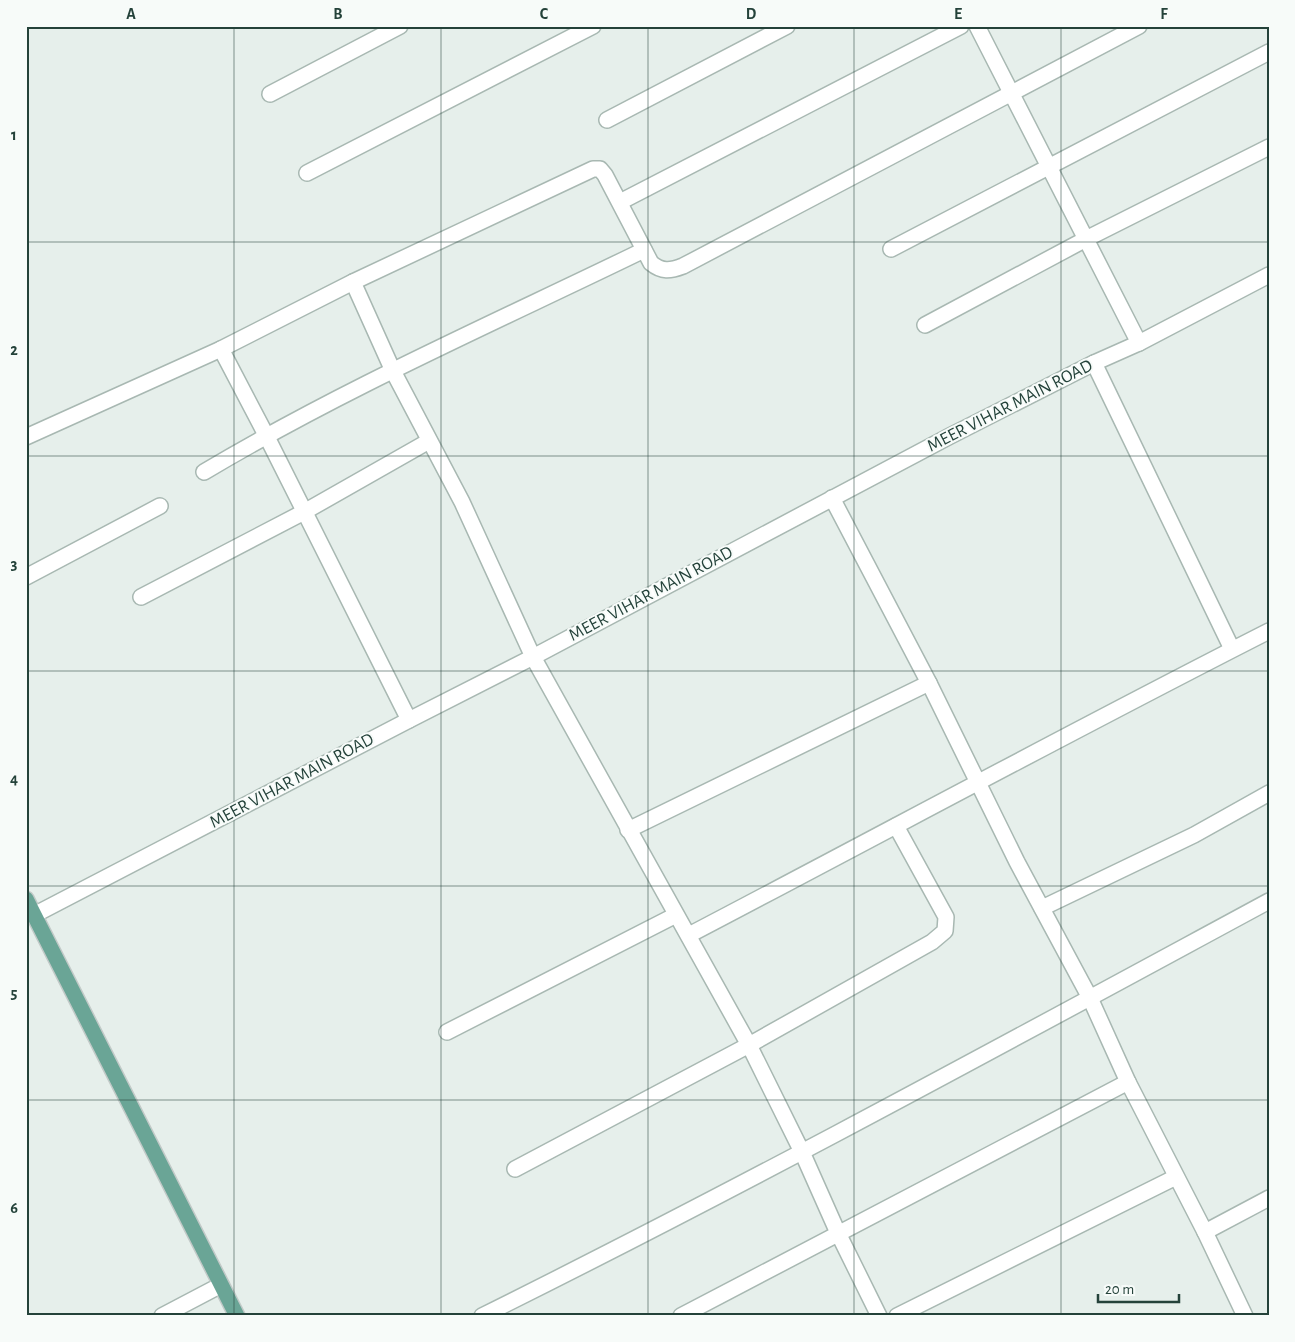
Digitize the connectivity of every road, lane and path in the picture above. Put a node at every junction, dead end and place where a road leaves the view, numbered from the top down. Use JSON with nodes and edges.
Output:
{"nodes":[{"id":1,"x":400,"y":26,"type":"edge"},
{"id":2,"x":593,"y":26,"type":"edge"},
{"id":3,"x":786,"y":26,"type":"edge"},
{"id":4,"x":962,"y":26,"type":"edge"},
{"id":5,"x":977,"y":26,"type":"edge"},
{"id":6,"x":1140,"y":26,"type":"edge"},
{"id":7,"x":1269,"y":52,"type":"edge"},
{"id":8,"x":270,"y":94,"type":"dead end"},
{"id":9,"x":1012,"y":94,"type":"junction"},
{"id":10,"x":607,"y":120,"type":"dead end"},
{"id":11,"x":1269,"y":147,"type":"edge"},
{"id":12,"x":1048,"y":166,"type":"junction"},
{"id":13,"x":307,"y":173,"type":"dead end"},
{"id":14,"x":620,"y":202,"type":"junction"},
{"id":15,"x":1086,"y":239,"type":"junction"},
{"id":16,"x":891,"y":249,"type":"dead end"},
{"id":17,"x":644,"y":250,"type":"junction"},
{"id":18,"x":1269,"y":275,"type":"edge"},
{"id":19,"x":353,"y":282,"type":"junction"},
{"id":20,"x":925,"y":324,"type":"dead end"},
{"id":21,"x":1139,"y":343,"type":"junction"},
{"id":22,"x":221,"y":349,"type":"junction"},
{"id":23,"x":1094,"y":363,"type":"junction"},
{"id":24,"x":393,"y":371,"type":"junction"},
{"id":25,"x":266,"y":435,"type":"junction"},
{"id":26,"x":26,"y":437,"type":"edge"},
{"id":27,"x":429,"y":441,"type":"junction"},
{"id":28,"x":204,"y":472,"type":"dead end"},
{"id":29,"x":832,"y":498,"type":"junction"},
{"id":30,"x":160,"y":506,"type":"dead end"},
{"id":31,"x":304,"y":512,"type":"junction"},
{"id":32,"x":26,"y":577,"type":"edge"},
{"id":33,"x":141,"y":597,"type":"dead end"},
{"id":34,"x":1269,"y":631,"type":"edge"},
{"id":35,"x":1232,"y":649,"type":"junction"},
{"id":36,"x":534,"y":657,"type":"junction"},
{"id":37,"x":929,"y":683,"type":"junction"},
{"id":38,"x":409,"y":720,"type":"junction"},
{"id":39,"x":977,"y":782,"type":"junction"},
{"id":40,"x":1269,"y":793,"type":"edge"},
{"id":41,"x":896,"y":826,"type":"junction"},
{"id":42,"x":628,"y":830,"type":"junction"},
{"id":43,"x":26,"y":899,"type":"edge"},
{"id":44,"x":1269,"y":901,"type":"edge"},
{"id":45,"x":1042,"y":908,"type":"junction"},
{"id":46,"x":34,"y":915,"type":"junction"},
{"id":47,"x":676,"y":915,"type":"junction"},
{"id":48,"x":689,"y":935,"type":"junction"},
{"id":49,"x":1090,"y":998,"type":"junction"},
{"id":50,"x":447,"y":1032,"type":"dead end"},
{"id":51,"x":749,"y":1045,"type":"junction"},
{"id":52,"x":1128,"y":1082,"type":"junction"},
{"id":53,"x":802,"y":1152,"type":"junction"},
{"id":54,"x":515,"y":1169,"type":"dead end"},
{"id":55,"x":1176,"y":1177,"type":"junction"},
{"id":56,"x":1269,"y":1198,"type":"edge"},
{"id":57,"x":1206,"y":1232,"type":"junction"},
{"id":58,"x":838,"y":1233,"type":"junction"},
{"id":59,"x":221,"y":1285,"type":"junction"},
{"id":60,"x":162,"y":1316,"type":"edge"},
{"id":61,"x":237,"y":1316,"type":"edge"},
{"id":62,"x":482,"y":1316,"type":"edge"},
{"id":63,"x":681,"y":1316,"type":"edge"},
{"id":64,"x":879,"y":1316,"type":"edge"},
{"id":65,"x":897,"y":1316,"type":"edge"},
{"id":66,"x":1246,"y":1316,"type":"edge"}],
"edges":[{"from":1,"to":8,"type":"street"},
{"from":2,"to":13,"type":"street"},
{"from":3,"to":10,"type":"street"},
{"from":4,"to":14,"type":"street"},
{"from":5,"to":9,"type":"street"},
{"from":6,"to":9,"type":"street"},
{"from":7,"to":12,"type":"street"},
{"from":9,"to":12,"type":"street"},
{"from":9,"to":17,"type":"street"},
{"from":11,"to":15,"type":"street"},
{"from":12,"to":15,"type":"street"},
{"from":12,"to":16,"type":"street"},
{"from":14,"to":17,"type":"street"},
{"from":14,"to":19,"type":"street"},
{"from":15,"to":20,"type":"street"},
{"from":15,"to":21,"type":"street"},
{"from":17,"to":24,"type":"street"},
{"from":18,"to":21,"type":"street","name":"MEER VIHAR MAIN ROAD"},
{"from":19,"to":22,"type":"street"},
{"from":19,"to":24,"type":"street"},
{"from":21,"to":23,"type":"street","name":"MEER VIHAR MAIN ROAD"},
{"from":22,"to":25,"type":"street"},
{"from":22,"to":26,"type":"street"},
{"from":23,"to":29,"type":"street","name":"MEER VIHAR MAIN ROAD"},
{"from":23,"to":35,"type":"street"},
{"from":24,"to":25,"type":"street"},
{"from":24,"to":27,"type":"street"},
{"from":25,"to":28,"type":"street"},
{"from":25,"to":31,"type":"street"},
{"from":27,"to":31,"type":"street"},
{"from":27,"to":36,"type":"street"},
{"from":29,"to":36,"type":"street","name":"MEER VIHAR MAIN ROAD"},
{"from":29,"to":37,"type":"street"},
{"from":30,"to":32,"type":"street"},
{"from":31,"to":33,"type":"street"},
{"from":31,"to":38,"type":"street"},
{"from":34,"to":35,"type":"street"},
{"from":35,"to":39,"type":"street"},
{"from":36,"to":38,"type":"street","name":"MEER VIHAR MAIN ROAD"},
{"from":36,"to":42,"type":"street"},
{"from":37,"to":39,"type":"street"},
{"from":37,"to":42,"type":"street"},
{"from":38,"to":46,"type":"street","name":"MEER VIHAR MAIN ROAD"},
{"from":39,"to":41,"type":"street"},
{"from":39,"to":45,"type":"street"},
{"from":40,"to":45,"type":"street"},
{"from":41,"to":48,"type":"street"},
{"from":41,"to":51,"type":"street"},
{"from":42,"to":47,"type":"street"},
{"from":43,"to":46,"type":"main road"},
{"from":44,"to":49,"type":"street"},
{"from":45,"to":49,"type":"street"},
{"from":46,"to":59,"type":"main road"},
{"from":47,"to":48,"type":"street"},
{"from":47,"to":50,"type":"street"},
{"from":48,"to":51,"type":"street"},
{"from":49,"to":52,"type":"street"},
{"from":49,"to":53,"type":"street"},
{"from":51,"to":53,"type":"street"},
{"from":51,"to":54,"type":"street"},
{"from":52,"to":55,"type":"street"},
{"from":52,"to":58,"type":"street"},
{"from":53,"to":58,"type":"street"},
{"from":53,"to":62,"type":"street"},
{"from":55,"to":57,"type":"street"},
{"from":55,"to":65,"type":"street"},
{"from":56,"to":57,"type":"street"},
{"from":57,"to":66,"type":"street"},
{"from":58,"to":63,"type":"street"},
{"from":58,"to":64,"type":"street"},
{"from":59,"to":60,"type":"street"},
{"from":59,"to":61,"type":"main road"}]}
